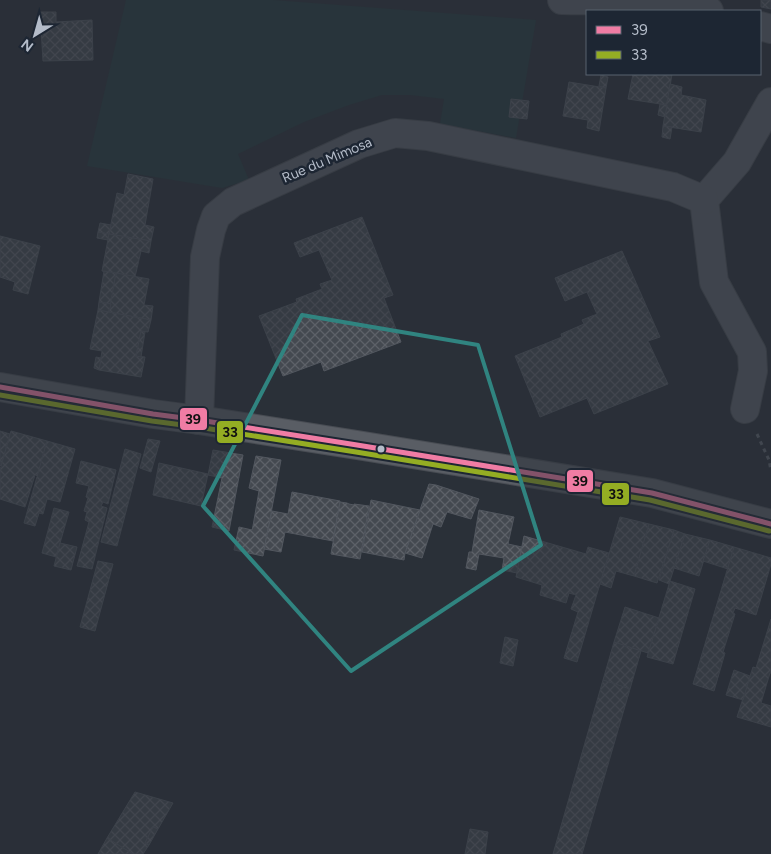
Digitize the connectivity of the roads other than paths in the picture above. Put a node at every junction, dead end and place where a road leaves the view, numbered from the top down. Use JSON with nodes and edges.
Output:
{"nodes":[{"id":1,"x":562,"y":0,"type":"edge"},
{"id":2,"x":706,"y":10,"type":"edge"},
{"id":3,"x":771,"y":102,"type":"edge"},
{"id":4,"x":704,"y":200,"type":"junction"},
{"id":5,"x":0,"y":387,"type":"edge"},
{"id":6,"x":745,"y":409,"type":"road end"},
{"id":7,"x":200,"y":420,"type":"junction"},
{"id":8,"x":771,"y":524,"type":"edge"}],
"edges":[{"from":1,"to":2,"type":"street"},
{"from":3,"to":4,"type":"street"},
{"from":4,"to":6,"type":"street"},
{"from":4,"to":7,"type":"street","name":"Rue du Mimosa"},
{"from":5,"to":7,"type":"street"},
{"from":7,"to":8,"type":"street"}]}
